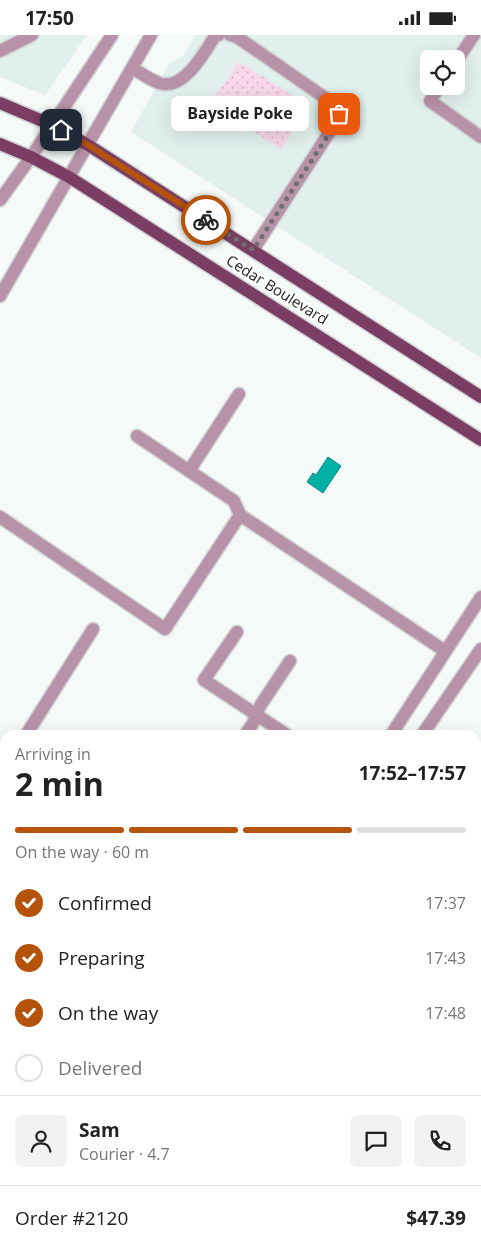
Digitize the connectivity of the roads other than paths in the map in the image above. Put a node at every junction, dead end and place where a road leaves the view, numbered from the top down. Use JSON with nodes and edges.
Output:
{"nodes":[{"id":1,"x":32,"y":35,"type":"edge"},
{"id":2,"x":112,"y":35,"type":"edge"},
{"id":3,"x":151,"y":35,"type":"edge"},
{"id":4,"x":219,"y":35,"type":"edge"},
{"id":5,"x":230,"y":35,"type":"edge"},
{"id":6,"x":474,"y":35,"type":"edge"},
{"id":7,"x":464,"y":50,"type":"edge"},
{"id":8,"x":0,"y":51,"type":"edge"},
{"id":9,"x":132,"y":68,"type":"junction"},
{"id":10,"x":434,"y":95,"type":"edge"},
{"id":11,"x":0,"y":103,"type":"edge"},
{"id":12,"x":52,"y":125,"type":"junction"},
{"id":13,"x":481,"y":137,"type":"edge"},
{"id":14,"x":0,"y":144,"type":"edge"},
{"id":15,"x":88,"y":145,"type":"junction"},
{"id":16,"x":32,"y":157,"type":"junction"},
{"id":17,"x":69,"y":177,"type":"junction"},
{"id":18,"x":0,"y":201,"type":"edge"},
{"id":19,"x":253,"y":250,"type":"junction"},
{"id":20,"x":0,"y":296,"type":"edge"},
{"id":21,"x":239,"y":394,"type":"dead end"},
{"id":22,"x":481,"y":397,"type":"edge"},
{"id":23,"x":137,"y":436,"type":"dead end"},
{"id":24,"x":481,"y":440,"type":"edge"},
{"id":25,"x":189,"y":471,"type":"junction"},
{"id":26,"x":240,"y":515,"type":"junction"},
{"id":27,"x":0,"y":517,"type":"edge"},
{"id":28,"x":481,"y":597,"type":"edge"},
{"id":29,"x":93,"y":629,"type":"dead end"},
{"id":30,"x":237,"y":632,"type":"dead end"},
{"id":31,"x":481,"y":649,"type":"edge"},
{"id":32,"x":445,"y":651,"type":"junction"},
{"id":33,"x":290,"y":661,"type":"dead end"},
{"id":34,"x":257,"y":714,"type":"junction"},
{"id":35,"x":29,"y":730,"type":"edge"},
{"id":36,"x":249,"y":730,"type":"edge"},
{"id":37,"x":280,"y":730,"type":"edge"},
{"id":38,"x":394,"y":730,"type":"edge"},
{"id":39,"x":425,"y":730,"type":"edge"}],
"edges":[{"from":1,"to":8,"type":"street"},
{"from":2,"to":12,"type":"street"},
{"from":3,"to":9,"type":"street"},
{"from":4,"to":9,"type":"street"},
{"from":5,"to":19,"type":"street"},
{"from":6,"to":7,"type":"street"},
{"from":9,"to":15,"type":"street"},
{"from":10,"to":13,"type":"street"},
{"from":11,"to":12,"type":"main road","name":"Cedar Boulevard"},
{"from":12,"to":15,"type":"main road","name":"Cedar Boulevard"},
{"from":12,"to":16,"type":"street"},
{"from":14,"to":16,"type":"main road","name":"Cedar Boulevard"},
{"from":15,"to":17,"type":"street"},
{"from":15,"to":19,"type":"main road","name":"Cedar Boulevard"},
{"from":16,"to":17,"type":"main road","name":"Cedar Boulevard"},
{"from":16,"to":18,"type":"street"},
{"from":17,"to":20,"type":"street"},
{"from":17,"to":24,"type":"main road","name":"Cedar Boulevard"},
{"from":19,"to":22,"type":"main road","name":"Cedar Boulevard"},
{"from":21,"to":25,"type":"street"},
{"from":23,"to":25,"type":"street"},
{"from":25,"to":26,"type":"street"},
{"from":26,"to":27,"type":"street"},
{"from":26,"to":32,"type":"street"},
{"from":28,"to":32,"type":"street"},
{"from":29,"to":35,"type":"street"},
{"from":30,"to":34,"type":"street"},
{"from":31,"to":39,"type":"street"},
{"from":32,"to":38,"type":"street"},
{"from":33,"to":34,"type":"street"},
{"from":34,"to":36,"type":"street"},
{"from":34,"to":37,"type":"street"}]}
